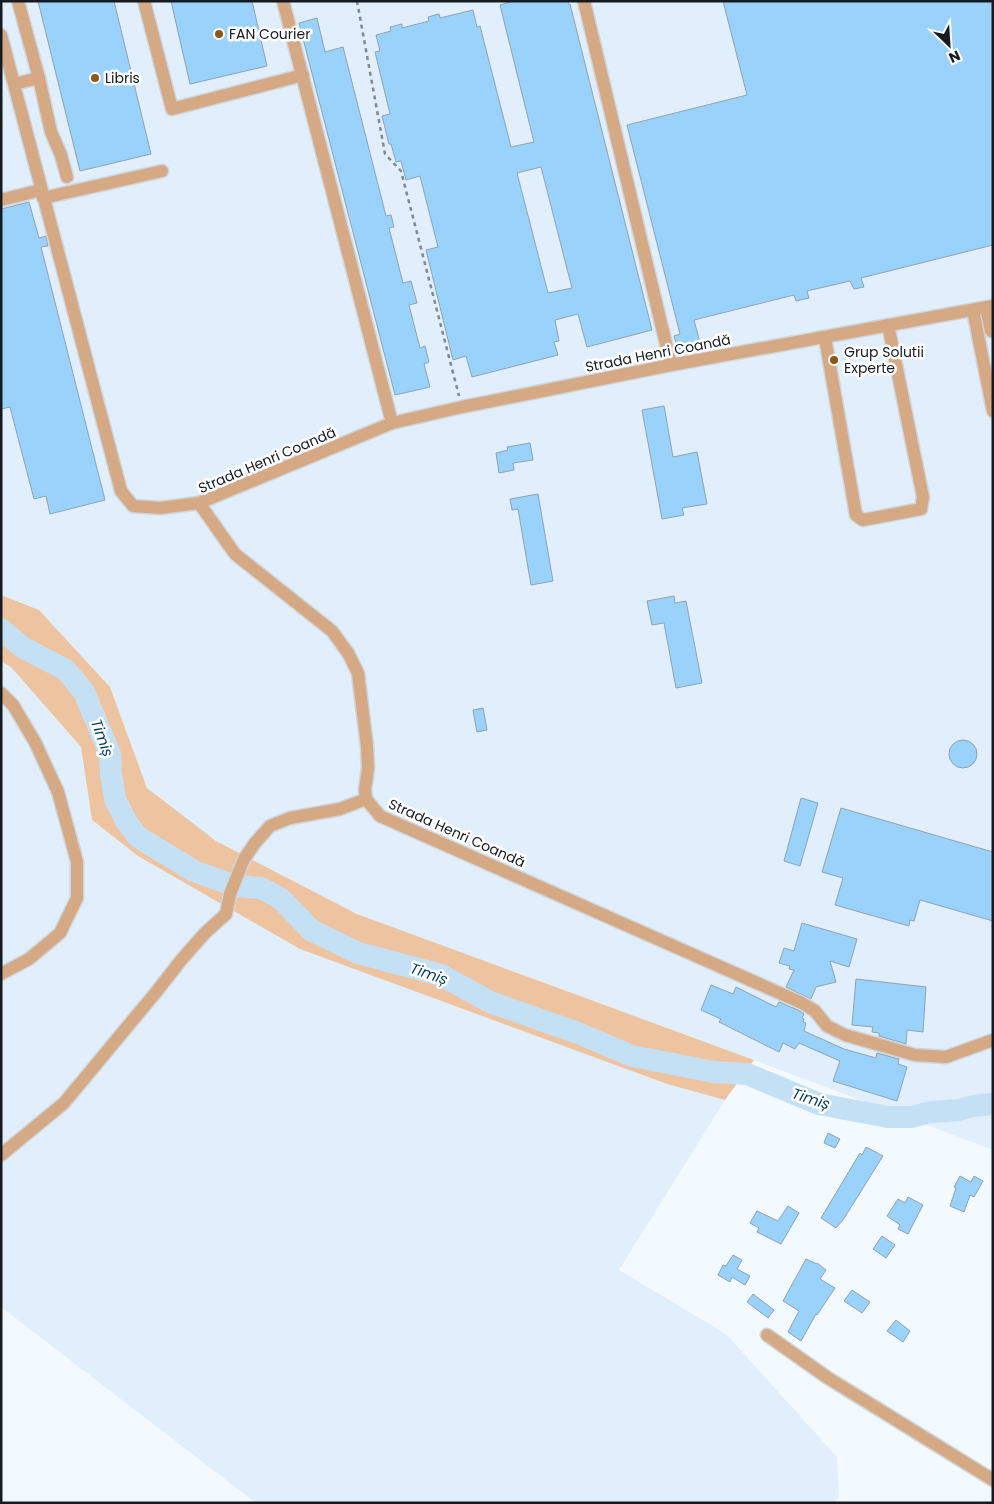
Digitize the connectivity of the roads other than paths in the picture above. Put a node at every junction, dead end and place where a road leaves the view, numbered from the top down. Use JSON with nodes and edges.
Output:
{"nodes":[{"id":1,"x":18,"y":1,"type":"edge"},
{"id":2,"x":144,"y":1,"type":"edge"},
{"id":3,"x":283,"y":1,"type":"edge"},
{"id":4,"x":584,"y":1,"type":"edge"},
{"id":5,"x":1,"y":35,"type":"edge"},
{"id":6,"x":303,"y":75,"type":"junction"},
{"id":7,"x":39,"y":78,"type":"junction"},
{"id":8,"x":14,"y":84,"type":"junction"},
{"id":9,"x":162,"y":171,"type":"dead end"},
{"id":10,"x":67,"y":177,"type":"dead end"},
{"id":11,"x":42,"y":194,"type":"junction"},
{"id":12,"x":1,"y":200,"type":"edge"},
{"id":13,"x":990,"y":307,"type":"edge"},
{"id":14,"x":973,"y":310,"type":"junction"},
{"id":15,"x":888,"y":326,"type":"junction"},
{"id":16,"x":993,"y":331,"type":"edge"},
{"id":17,"x":825,"y":338,"type":"junction"},
{"id":18,"x":671,"y":365,"type":"junction"},
{"id":19,"x":993,"y":411,"type":"edge"},
{"id":20,"x":392,"y":423,"type":"junction"},
{"id":21,"x":199,"y":504,"type":"junction"},
{"id":22,"x":1,"y":693,"type":"edge"},
{"id":23,"x":366,"y":799,"type":"junction"},
{"id":24,"x":1,"y":974,"type":"edge"},
{"id":25,"x":993,"y":1040,"type":"edge"},
{"id":26,"x":1,"y":1155,"type":"edge"},
{"id":27,"x":767,"y":1335,"type":"dead end"},
{"id":28,"x":993,"y":1480,"type":"edge"}],
"edges":[{"from":1,"to":7,"type":"street"},
{"from":2,"to":6,"type":"street"},
{"from":3,"to":6,"type":"street"},
{"from":4,"to":18,"type":"street"},
{"from":5,"to":8,"type":"street"},
{"from":6,"to":20,"type":"street"},
{"from":7,"to":8,"type":"street"},
{"from":7,"to":10,"type":"street"},
{"from":8,"to":11,"type":"street"},
{"from":9,"to":11,"type":"street"},
{"from":11,"to":12,"type":"street"},
{"from":11,"to":21,"type":"street"},
{"from":13,"to":14,"type":"street","name":"Strada Henri Coandă"},
{"from":13,"to":16,"type":"street"},
{"from":14,"to":15,"type":"street","name":"Strada Henri Coandă"},
{"from":14,"to":19,"type":"street"},
{"from":15,"to":17,"type":"street","name":"Strada Henri Coandă"},
{"from":15,"to":17,"type":"street"},
{"from":17,"to":18,"type":"street","name":"Strada Henri Coandă"},
{"from":18,"to":20,"type":"street","name":"Strada Henri Coandă"},
{"from":20,"to":21,"type":"street","name":"Strada Henri Coandă"},
{"from":21,"to":23,"type":"street","name":"Strada Henri Coandă"},
{"from":22,"to":24,"type":"street"},
{"from":23,"to":25,"type":"street","name":"Strada Henri Coandă"},
{"from":23,"to":26,"type":"street"},
{"from":27,"to":28,"type":"street"}]}
